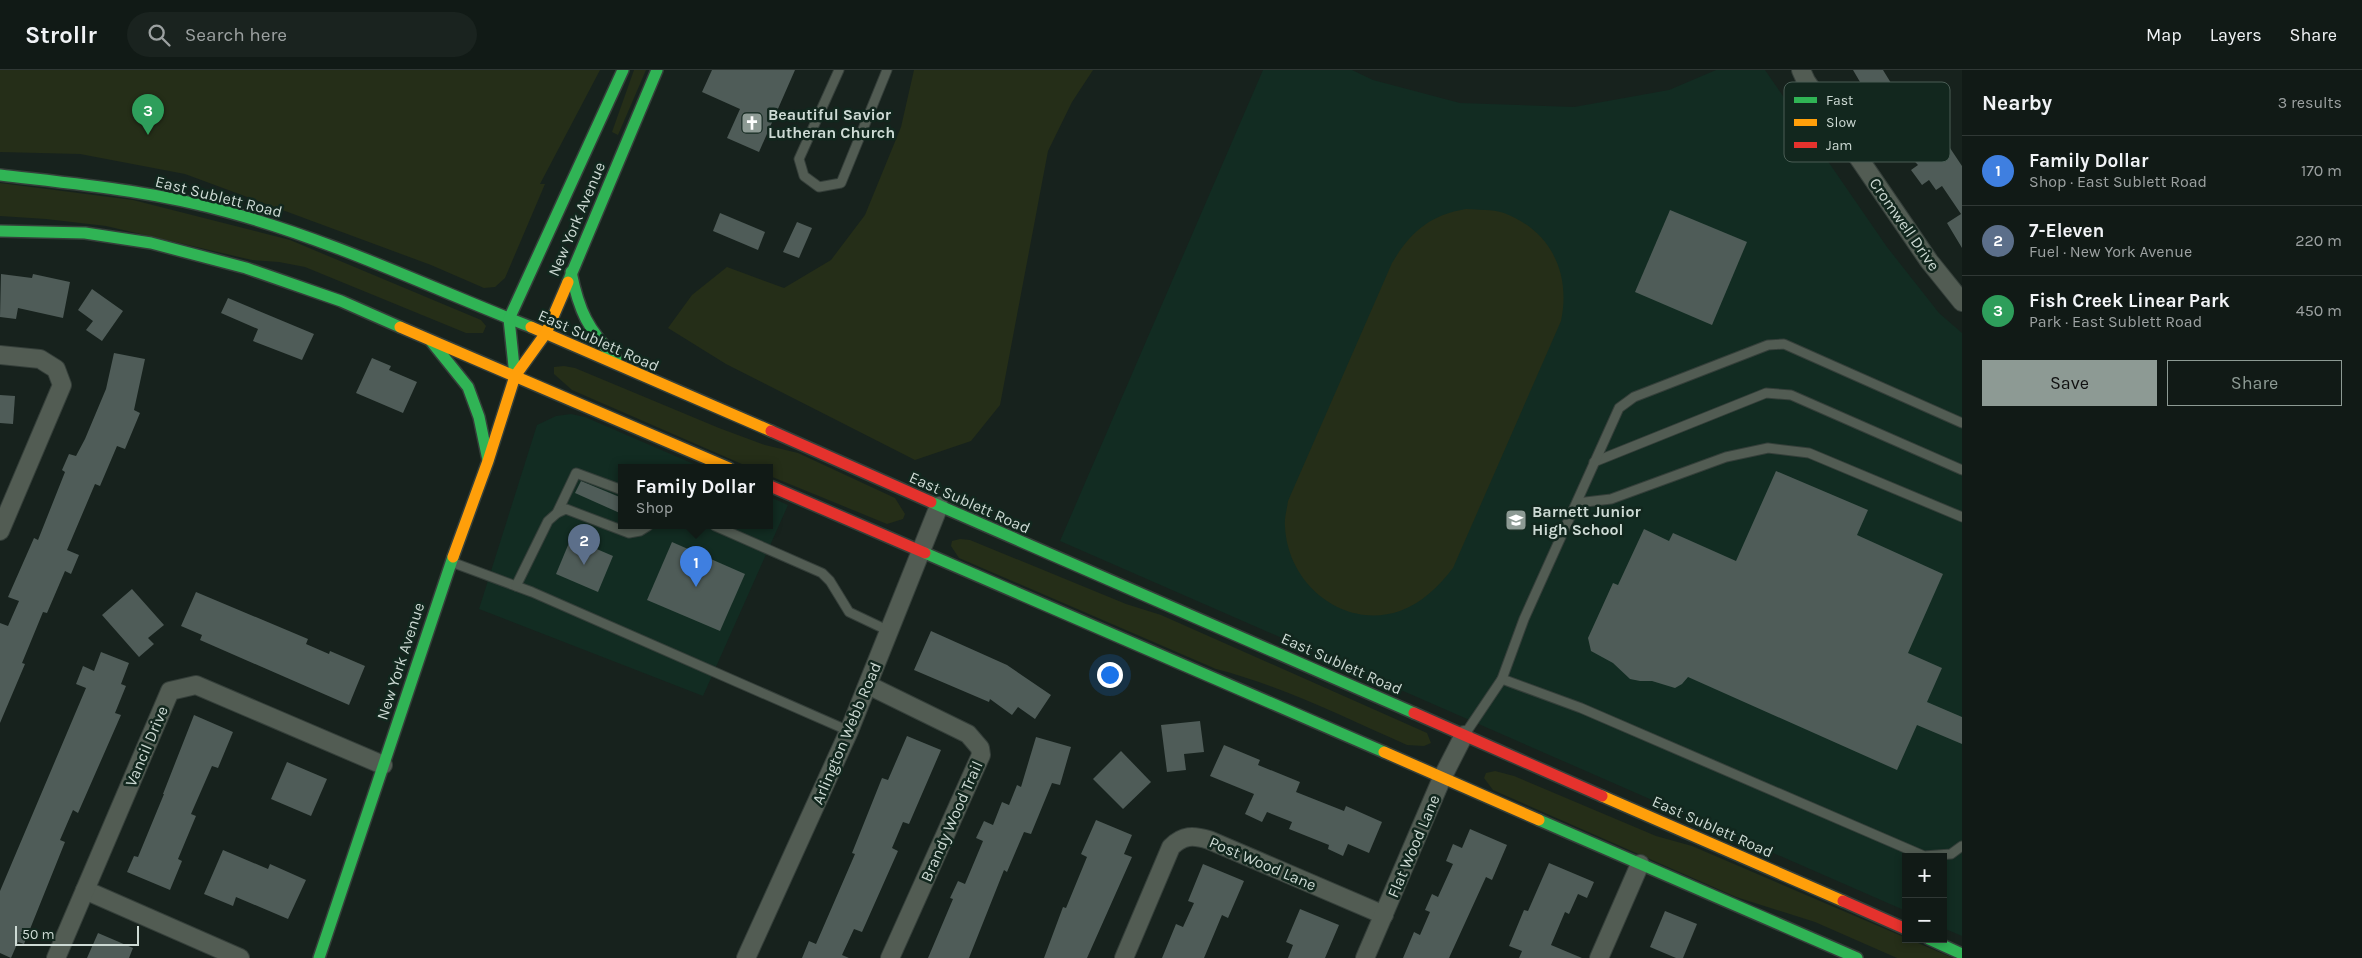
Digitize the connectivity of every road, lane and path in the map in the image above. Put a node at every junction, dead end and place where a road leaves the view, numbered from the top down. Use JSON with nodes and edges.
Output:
{"nodes":[{"id":1,"x":623,"y":70,"type":"edge"},
{"id":2,"x":657,"y":70,"type":"edge"},
{"id":3,"x":838,"y":70,"type":"edge"},
{"id":4,"x":887,"y":70,"type":"edge"},
{"id":5,"x":1801,"y":70,"type":"edge"},
{"id":6,"x":1807,"y":82,"type":"edge"},
{"id":7,"x":1861,"y":162,"type":"edge"},
{"id":8,"x":0,"y":175,"type":"edge"},
{"id":9,"x":0,"y":231,"type":"edge"},
{"id":10,"x":571,"y":272,"type":"junction"},
{"id":11,"x":1962,"y":302,"type":"edge"},
{"id":12,"x":509,"y":319,"type":"junction"},
{"id":13,"x":546,"y":333,"type":"junction"},
{"id":14,"x":428,"y":338,"type":"junction"},
{"id":15,"x":0,"y":355,"type":"edge"},
{"id":16,"x":630,"y":372,"type":"junction"},
{"id":17,"x":515,"y":376,"type":"junction"},
{"id":18,"x":1962,"y":423,"type":"edge"},
{"id":19,"x":488,"y":461,"type":"junction"},
{"id":20,"x":1594,"y":462,"type":"junction"},
{"id":21,"x":715,"y":464,"type":"edge"},
{"id":22,"x":1962,"y":470,"type":"edge"},
{"id":23,"x":773,"y":487,"type":"edge"},
{"id":24,"x":618,"y":489,"type":"edge"},
{"id":25,"x":1577,"y":503,"type":"junction"},
{"id":26,"x":939,"y":506,"type":"junction"},
{"id":27,"x":557,"y":513,"type":"junction"},
{"id":28,"x":1962,"y":517,"type":"edge"},
{"id":29,"x":618,"y":528,"type":"edge"},
{"id":30,"x":619,"y":529,"type":"edge"},
{"id":31,"x":642,"y":529,"type":"edge"},
{"id":32,"x":722,"y":529,"type":"edge"},
{"id":33,"x":0,"y":531,"type":"edge"},
{"id":34,"x":920,"y":552,"type":"junction"},
{"id":35,"x":451,"y":562,"type":"junction"},
{"id":36,"x":516,"y":586,"type":"junction"},
{"id":37,"x":889,"y":631,"type":"junction"},
{"id":38,"x":1502,"y":679,"type":"junction"},
{"id":39,"x":868,"y":685,"type":"junction"},
{"id":40,"x":848,"y":731,"type":"junction"},
{"id":41,"x":1464,"y":735,"type":"junction"},
{"id":42,"x":383,"y":766,"type":"junction"},
{"id":43,"x":1442,"y":778,"type":"junction"},
{"id":44,"x":1962,"y":846,"type":"edge"},
{"id":45,"x":1640,"y":864,"type":"junction"},
{"id":46,"x":85,"y":890,"type":"junction"},
{"id":47,"x":1384,"y":915,"type":"junction"},
{"id":48,"x":1902,"y":927,"type":"edge"},
{"id":49,"x":1938,"y":943,"type":"edge"},
{"id":50,"x":1962,"y":954,"type":"edge"},
{"id":51,"x":56,"y":958,"type":"edge"},
{"id":52,"x":240,"y":958,"type":"edge"},
{"id":53,"x":319,"y":958,"type":"edge"},
{"id":54,"x":746,"y":958,"type":"edge"},
{"id":55,"x":890,"y":958,"type":"edge"},
{"id":56,"x":1124,"y":958,"type":"edge"},
{"id":57,"x":1365,"y":958,"type":"edge"},
{"id":58,"x":1599,"y":958,"type":"edge"},
{"id":59,"x":1857,"y":958,"type":"edge"}],
"edges":[{"from":1,"to":12,"type":"main road","name":"New York Avenue"},
{"from":2,"to":10,"type":"main road","name":"New York Avenue"},
{"from":3,"to":4,"type":"lane"},
{"from":5,"to":6,"type":"street","name":"Cromwell Drive"},
{"from":7,"to":11,"type":"street","name":"Cromwell Drive"},
{"from":8,"to":12,"type":"main road","name":"East Sublett Road"},
{"from":9,"to":14,"type":"main road"},
{"from":10,"to":13,"type":"main road","name":"New York Avenue"},
{"from":10,"to":16,"type":"main road"},
{"from":12,"to":13,"type":"main road","name":"East Sublett Road"},
{"from":12,"to":17,"type":"main road","name":"New York Avenue"},
{"from":13,"to":16,"type":"main road","name":"East Sublett Road"},
{"from":13,"to":17,"type":"main road","name":"New York Avenue"},
{"from":14,"to":17,"type":"main road"},
{"from":14,"to":19,"type":"main road"},
{"from":15,"to":33,"type":"street"},
{"from":16,"to":26,"type":"main road","name":"East Sublett Road"},
{"from":17,"to":19,"type":"main road","name":"New York Avenue"},
{"from":17,"to":21,"type":"main road"},
{"from":18,"to":20,"type":"lane"},
{"from":19,"to":35,"type":"main road","name":"New York Avenue"},
{"from":20,"to":22,"type":"lane"},
{"from":20,"to":25,"type":"lane"},
{"from":23,"to":34,"type":"main road"},
{"from":24,"to":27,"type":"lane"},
{"from":25,"to":28,"type":"lane"},
{"from":25,"to":38,"type":"lane"},
{"from":26,"to":34,"type":"street","name":"Arlington Webb Road"},
{"from":26,"to":41,"type":"main road","name":"East Sublett Road"},
{"from":27,"to":29,"type":"lane"},
{"from":27,"to":36,"type":"lane"},
{"from":30,"to":31,"type":"lane"},
{"from":32,"to":37,"type":"lane"},
{"from":34,"to":37,"type":"street","name":"Arlington Webb Road"},
{"from":34,"to":43,"type":"main road"},
{"from":35,"to":36,"type":"lane"},
{"from":35,"to":42,"type":"main road","name":"New York Avenue"},
{"from":36,"to":40,"type":"lane"},
{"from":37,"to":39,"type":"street","name":"Arlington Webb Road"},
{"from":38,"to":41,"type":"lane"},
{"from":38,"to":44,"type":"lane"},
{"from":39,"to":40,"type":"street","name":"Arlington Webb Road"},
{"from":39,"to":55,"type":"street","name":"Brandy Wood Trail"},
{"from":40,"to":54,"type":"street","name":"Arlington Webb Road"},
{"from":41,"to":43,"type":"street","name":"Flat Wood Lane"},
{"from":41,"to":48,"type":"main road","name":"East Sublett Road"},
{"from":42,"to":46,"type":"street","name":"Vancil Drive"},
{"from":42,"to":53,"type":"main road","name":"New York Avenue"},
{"from":43,"to":45,"type":"main road"},
{"from":43,"to":47,"type":"street","name":"Flat Wood Lane"},
{"from":45,"to":58,"type":"street"},
{"from":45,"to":59,"type":"main road"},
{"from":46,"to":51,"type":"street","name":"Vancil Drive"},
{"from":46,"to":52,"type":"street"},
{"from":47,"to":56,"type":"street","name":"Post Wood Lane"},
{"from":47,"to":57,"type":"street","name":"Flat Wood Lane"},
{"from":49,"to":50,"type":"main road"}]}
